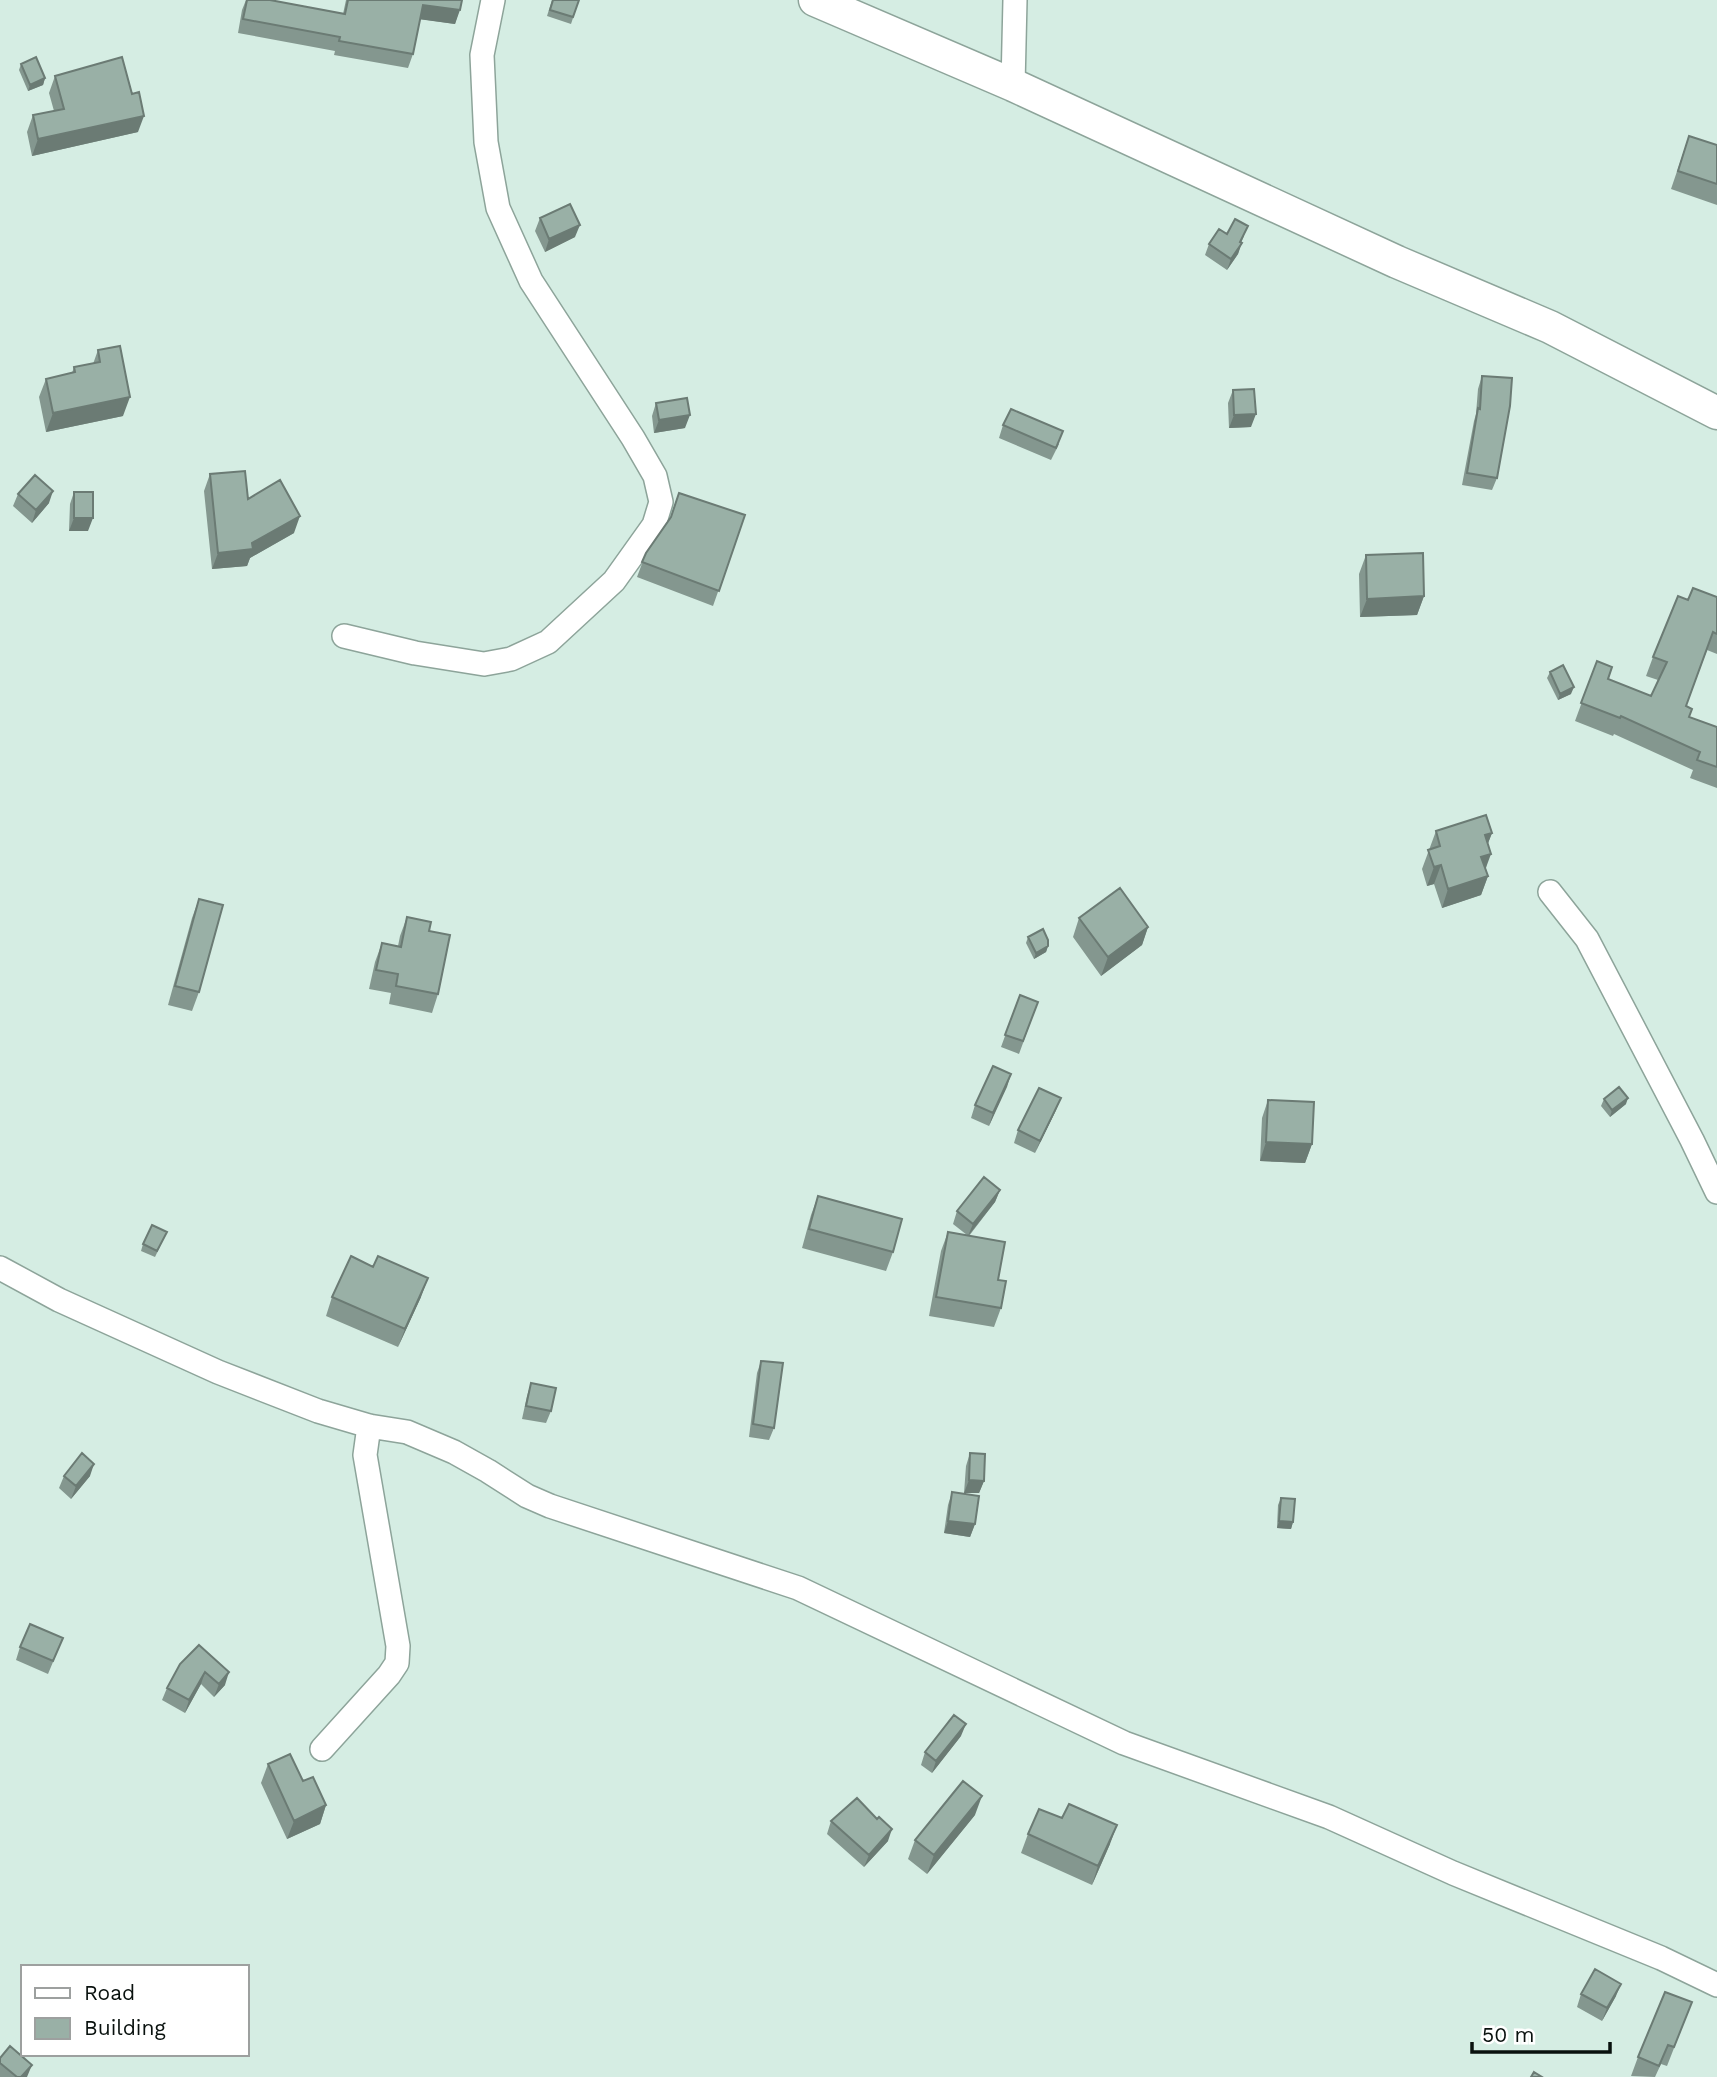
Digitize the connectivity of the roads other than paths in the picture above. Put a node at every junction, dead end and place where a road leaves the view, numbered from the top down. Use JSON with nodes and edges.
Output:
{"nodes":[{"id":1,"x":493,"y":0,"type":"edge"},
{"id":2,"x":815,"y":0,"type":"edge"},
{"id":3,"x":1015,"y":0,"type":"edge"},
{"id":4,"x":1013,"y":85,"type":"junction"},
{"id":5,"x":1717,"y":413,"type":"edge"},
{"id":6,"x":344,"y":636,"type":"dead end"},
{"id":7,"x":1550,"y":892,"type":"dead end"},
{"id":8,"x":1717,"y":1192,"type":"edge"},
{"id":9,"x":0,"y":1268,"type":"edge"},
{"id":10,"x":369,"y":1426,"type":"junction"},
{"id":11,"x":322,"y":1749,"type":"dead end"},
{"id":12,"x":1717,"y":1985,"type":"edge"}],
"edges":[{"from":1,"to":6,"type":"street"},
{"from":2,"to":4,"type":"street"},
{"from":3,"to":4,"type":"street"},
{"from":4,"to":5,"type":"street"},
{"from":7,"to":8,"type":"street"},
{"from":9,"to":10,"type":"street"},
{"from":10,"to":11,"type":"street"},
{"from":10,"to":12,"type":"street"}]}
